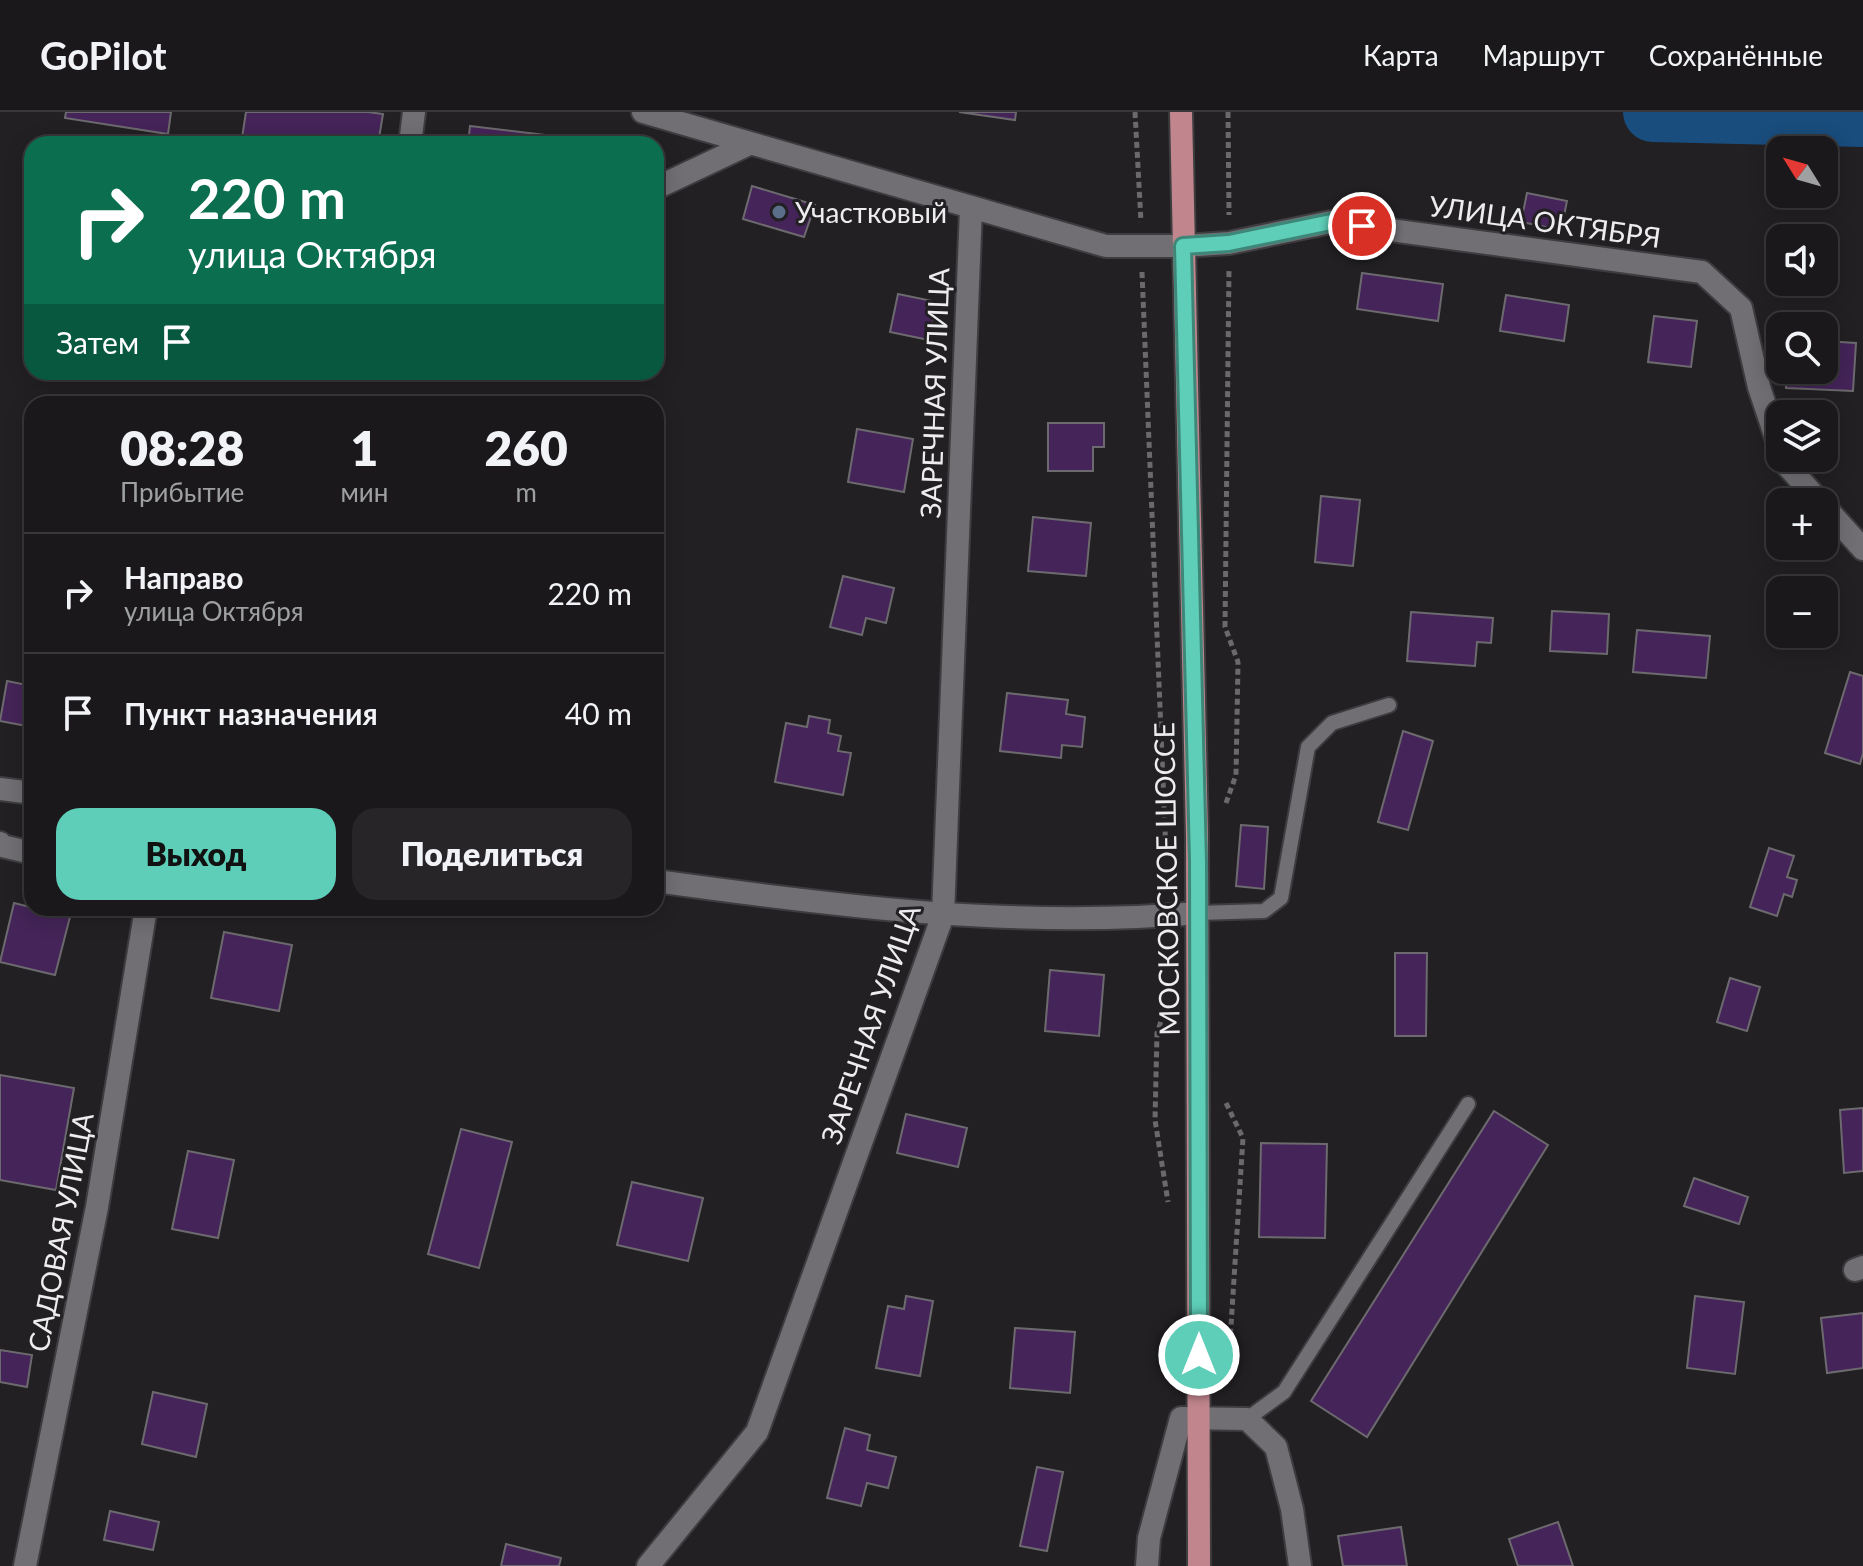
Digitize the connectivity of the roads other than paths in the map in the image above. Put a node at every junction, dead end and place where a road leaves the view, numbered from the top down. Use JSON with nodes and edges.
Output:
{"nodes":[{"id":1,"x":414,"y":112,"type":"edge"},
{"id":2,"x":643,"y":112,"type":"edge"},
{"id":3,"x":1181,"y":112,"type":"edge"},
{"id":4,"x":411,"y":136,"type":"edge"},
{"id":5,"x":749,"y":144,"type":"junction"},
{"id":6,"x":664,"y":184,"type":"edge"},
{"id":7,"x":971,"y":208,"type":"junction"},
{"id":8,"x":1183,"y":246,"type":"junction"},
{"id":9,"x":1766,"y":408,"type":"edge"},
{"id":10,"x":1795,"y":472,"type":"edge"},
{"id":11,"x":1808,"y":488,"type":"edge"},
{"id":12,"x":1838,"y":522,"type":"edge"},
{"id":13,"x":1863,"y":549,"type":"edge"},
{"id":14,"x":1389,"y":705,"type":"dead end"},
{"id":15,"x":0,"y":789,"type":"edge"},
{"id":16,"x":24,"y":792,"type":"edge"},
{"id":17,"x":0,"y":843,"type":"edge"},
{"id":18,"x":24,"y":851,"type":"edge"},
{"id":19,"x":664,"y":882,"type":"edge"},
{"id":20,"x":1198,"y":913,"type":"junction"},
{"id":21,"x":943,"y":915,"type":"junction"},
{"id":22,"x":145,"y":916,"type":"edge"},
{"id":23,"x":1468,"y":1104,"type":"dead end"},
{"id":24,"x":1199,"y":1418,"type":"junction"},
{"id":25,"x":1247,"y":1419,"type":"junction"},
{"id":26,"x":25,"y":1566,"type":"edge"},
{"id":27,"x":648,"y":1566,"type":"edge"},
{"id":28,"x":1147,"y":1566,"type":"edge"},
{"id":29,"x":1199,"y":1566,"type":"edge"},
{"id":30,"x":1300,"y":1566,"type":"edge"}],
"edges":[{"from":1,"to":4,"type":"street"},
{"from":2,"to":5,"type":"street"},
{"from":3,"to":8,"type":"main road","name":"МОСКОВСКОЕ ШОССЕ"},
{"from":5,"to":6,"type":"street"},
{"from":5,"to":7,"type":"street"},
{"from":7,"to":8,"type":"street"},
{"from":7,"to":21,"type":"street","name":"ЗАРЕЧНАЯ УЛИЦА"},
{"from":8,"to":9,"type":"street","name":"УЛИЦА ОКТЯБРЯ"},
{"from":8,"to":20,"type":"main road","name":"МОСКОВСКОЕ ШОССЕ"},
{"from":10,"to":11,"type":"street"},
{"from":12,"to":13,"type":"street"},
{"from":14,"to":20,"type":"lane"},
{"from":15,"to":16,"type":"street"},
{"from":17,"to":18,"type":"street"},
{"from":19,"to":21,"type":"street"},
{"from":20,"to":21,"type":"street"},
{"from":20,"to":24,"type":"main road","name":"МОСКОВСКОЕ ШОССЕ"},
{"from":21,"to":27,"type":"street","name":"ЗАРЕЧНАЯ УЛИЦА"},
{"from":22,"to":26,"type":"street","name":"САДОВАЯ УЛИЦА"},
{"from":23,"to":25,"type":"lane"},
{"from":24,"to":25,"type":"street"},
{"from":24,"to":28,"type":"street"},
{"from":24,"to":29,"type":"main road","name":"МОСКОВСКОЕ ШОССЕ"},
{"from":25,"to":30,"type":"street"}]}
